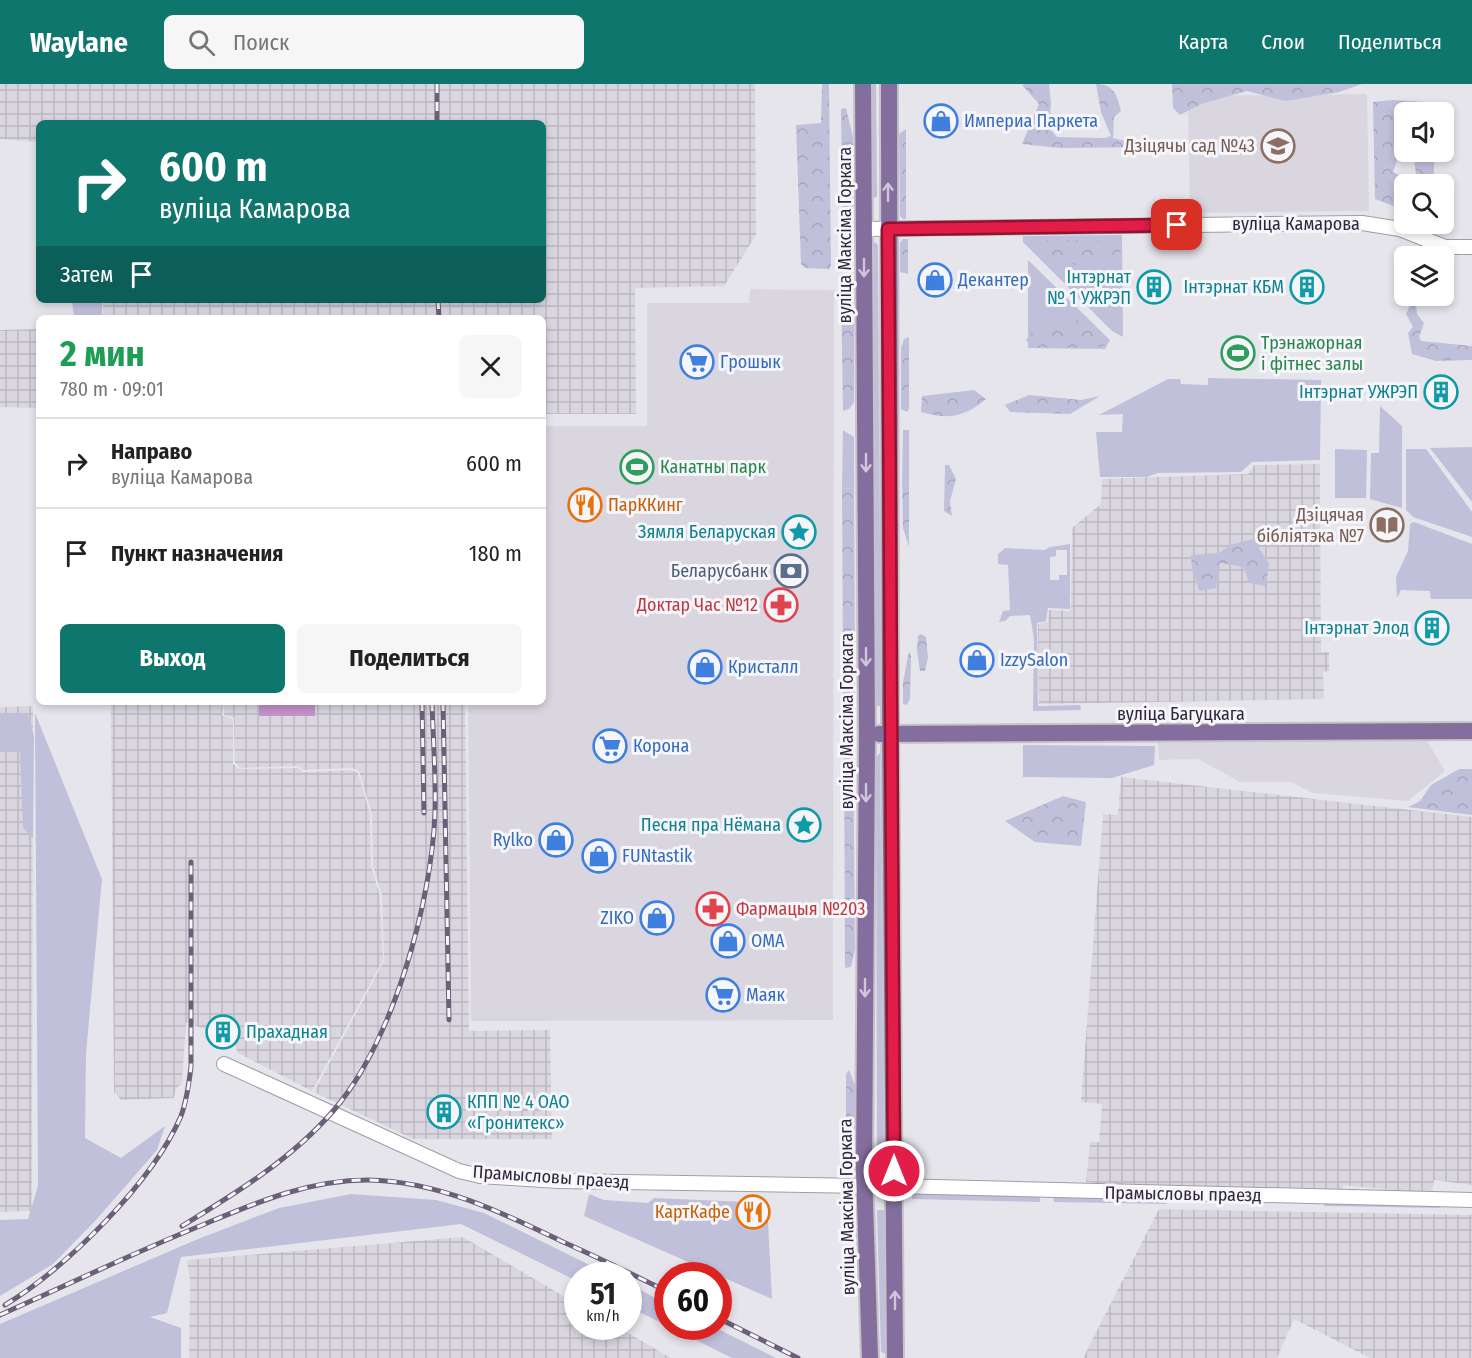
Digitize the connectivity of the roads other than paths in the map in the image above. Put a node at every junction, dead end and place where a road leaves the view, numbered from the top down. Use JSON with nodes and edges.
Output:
{"nodes":[{"id":1,"x":863,"y":84,"type":"edge"},
{"id":2,"x":889,"y":84,"type":"edge"},
{"id":3,"x":864,"y":229,"type":"junction"},
{"id":4,"x":888,"y":229,"type":"junction"},
{"id":5,"x":1472,"y":247,"type":"edge"},
{"id":6,"x":1472,"y":731,"type":"edge"},
{"id":7,"x":867,"y":734,"type":"junction"},
{"id":8,"x":890,"y":734,"type":"junction"},
{"id":9,"x":224,"y":1064,"type":"dead end"},
{"id":10,"x":865,"y":1186,"type":"junction"},
{"id":11,"x":894,"y":1186,"type":"junction"},
{"id":12,"x":1472,"y":1200,"type":"edge"},
{"id":13,"x":870,"y":1353,"type":"edge"},
{"id":14,"x":895,"y":1358,"type":"edge"}],
"edges":[{"from":1,"to":3,"type":"main road","name":"вуліца Максіма Горкага"},
{"from":4,"to":2,"type":"main road","one_way":true},
{"from":3,"to":4,"type":"street","name":"вуліца Камарова"},
{"from":3,"to":7,"type":"main road","name":"вуліца Максіма Горкага","one_way":true},
{"from":4,"to":5,"type":"street","name":"вуліца Камарова"},
{"from":4,"to":8,"type":"main road"},
{"from":6,"to":8,"type":"main road","name":"вуліца Багуцкага"},
{"from":7,"to":8,"type":"main road","name":"вуліца Багуцкага"},
{"from":7,"to":10,"type":"main road","name":"вуліца Максіма Горкага","one_way":true},
{"from":8,"to":11,"type":"main road"},
{"from":9,"to":10,"type":"street","name":"Прамысловы праезд"},
{"from":10,"to":13,"type":"main road","name":"вуліца Максіма Горкага"},
{"from":11,"to":12,"type":"street","name":"Прамысловы праезд"},
{"from":14,"to":11,"type":"main road","one_way":true}]}
